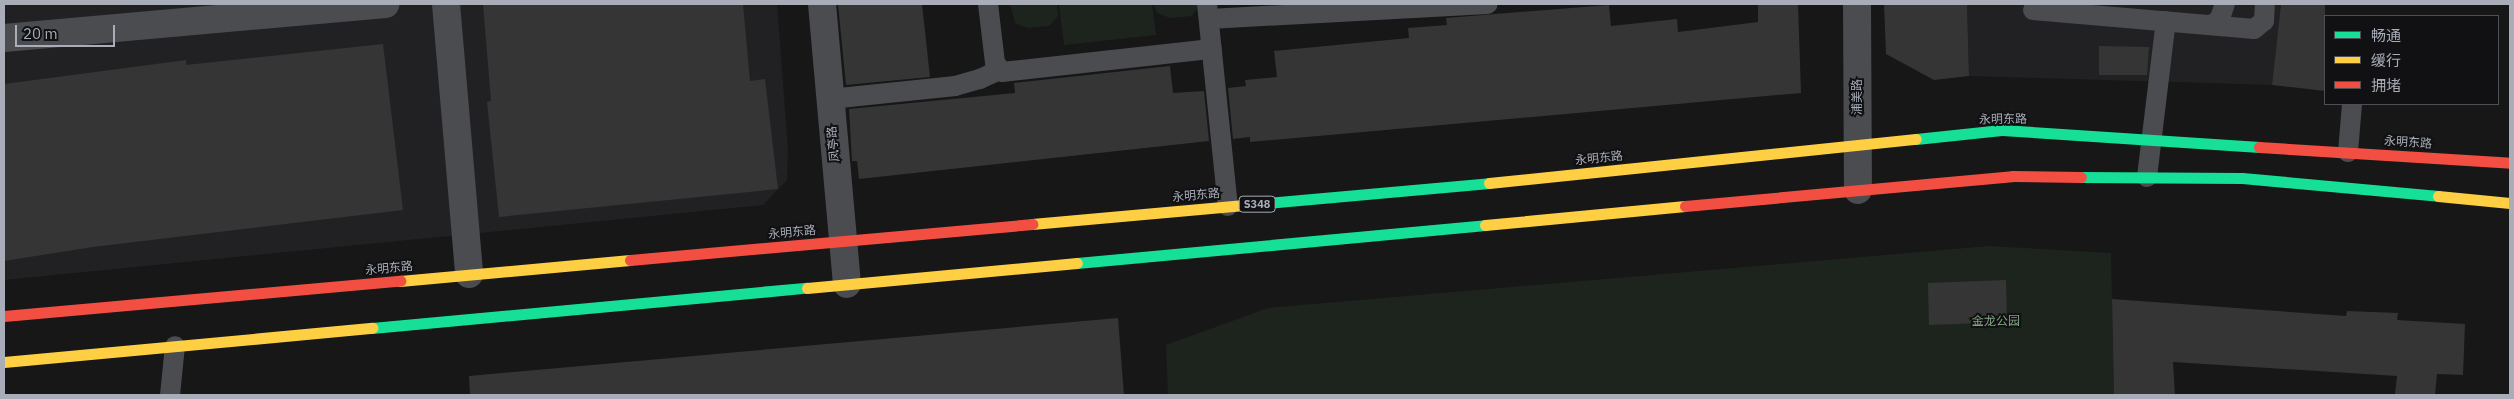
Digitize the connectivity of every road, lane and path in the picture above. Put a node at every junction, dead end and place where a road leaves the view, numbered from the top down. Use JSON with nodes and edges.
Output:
{"nodes":[{"id":1,"x":384,"y":4,"type":"edge"},
{"id":2,"x":446,"y":4,"type":"edge"},
{"id":3,"x":822,"y":4,"type":"edge"},
{"id":4,"x":988,"y":4,"type":"edge"},
{"id":5,"x":1488,"y":4,"type":"edge"},
{"id":6,"x":1857,"y":4,"type":"edge"},
{"id":7,"x":2114,"y":4,"type":"edge"},
{"id":8,"x":2224,"y":4,"type":"edge"},
{"id":9,"x":2265,"y":4,"type":"edge"},
{"id":10,"x":1447,"y":5,"type":"edge"},
{"id":11,"x":291,"y":8,"type":"edge"},
{"id":12,"x":2033,"y":10,"type":"dead end"},
{"id":13,"x":1208,"y":11,"type":"edge"},
{"id":14,"x":2132,"y":18,"type":"junction"},
{"id":15,"x":2166,"y":21,"type":"junction"},
{"id":16,"x":2210,"y":26,"type":"junction"},
{"id":17,"x":4,"y":38,"type":"edge"},
{"id":18,"x":1212,"y":49,"type":"junction"},
{"id":19,"x":999,"y":70,"type":"junction"},
{"id":20,"x":830,"y":99,"type":"junction"},
{"id":21,"x":2352,"y":105,"type":"edge"},
{"id":22,"x":2152,"y":140,"type":"junction"},
{"id":23,"x":1857,"y":145,"type":"junction"},
{"id":24,"x":2348,"y":152,"type":"junction"},
{"id":25,"x":2510,"y":163,"type":"edge"},
{"id":26,"x":2147,"y":177,"type":"junction"},
{"id":27,"x":1858,"y":190,"type":"junction"},
{"id":28,"x":2510,"y":203,"type":"edge"},
{"id":29,"x":1228,"y":206,"type":"junction"},
{"id":30,"x":842,"y":241,"type":"junction"},
{"id":31,"x":469,"y":274,"type":"junction"},
{"id":32,"x":847,"y":284,"type":"junction"},
{"id":33,"x":4,"y":316,"type":"edge"},
{"id":34,"x":175,"y":346,"type":"junction"},
{"id":35,"x":4,"y":362,"type":"edge"},
{"id":36,"x":170,"y":395,"type":"edge"}],
"edges":[{"from":1,"to":11,"type":"street"},
{"from":2,"to":31,"type":"street"},
{"from":3,"to":20,"type":"street","name":"凤亭路"},
{"from":4,"to":19,"type":"lane"},
{"from":5,"to":10,"type":"lane"},
{"from":6,"to":23,"type":"street","name":"浦美路"},
{"from":7,"to":14,"type":"lane"},
{"from":8,"to":16,"type":"lane"},
{"from":9,"to":16,"type":"lane"},
{"from":10,"to":13,"type":"lane"},
{"from":11,"to":17,"type":"street"},
{"from":12,"to":14,"type":"lane"},
{"from":13,"to":18,"type":"lane"},
{"from":14,"to":15,"type":"lane"},
{"from":15,"to":16,"type":"lane"},
{"from":15,"to":22,"type":"lane"},
{"from":18,"to":19,"type":"lane"},
{"from":18,"to":29,"type":"lane"},
{"from":19,"to":20,"type":"lane"},
{"from":20,"to":30,"type":"street","name":"凤亭路"},
{"from":21,"to":24,"type":"lane"},
{"from":22,"to":23,"type":"main road","name":"永明东路","number":"S348"},
{"from":22,"to":24,"type":"main road","name":"永明东路","number":"S348"},
{"from":22,"to":26,"type":"lane"},
{"from":23,"to":27,"type":"street","name":"浦美路"},
{"from":23,"to":29,"type":"main road","name":"永明东路","number":"S348"},
{"from":24,"to":25,"type":"main road","name":"永明东路","number":"S348"},
{"from":26,"to":27,"type":"main road"},
{"from":26,"to":28,"type":"main road"},
{"from":27,"to":32,"type":"main road"},
{"from":29,"to":30,"type":"main road","name":"永明东路","number":"S348"},
{"from":30,"to":31,"type":"main road","name":"永明东路","number":"S348"},
{"from":30,"to":32,"type":"street","name":"凤亭路"},
{"from":31,"to":33,"type":"main road","name":"永明东路","number":"S348"},
{"from":32,"to":34,"type":"main road"},
{"from":34,"to":35,"type":"main road"},
{"from":34,"to":36,"type":"lane"}]}
